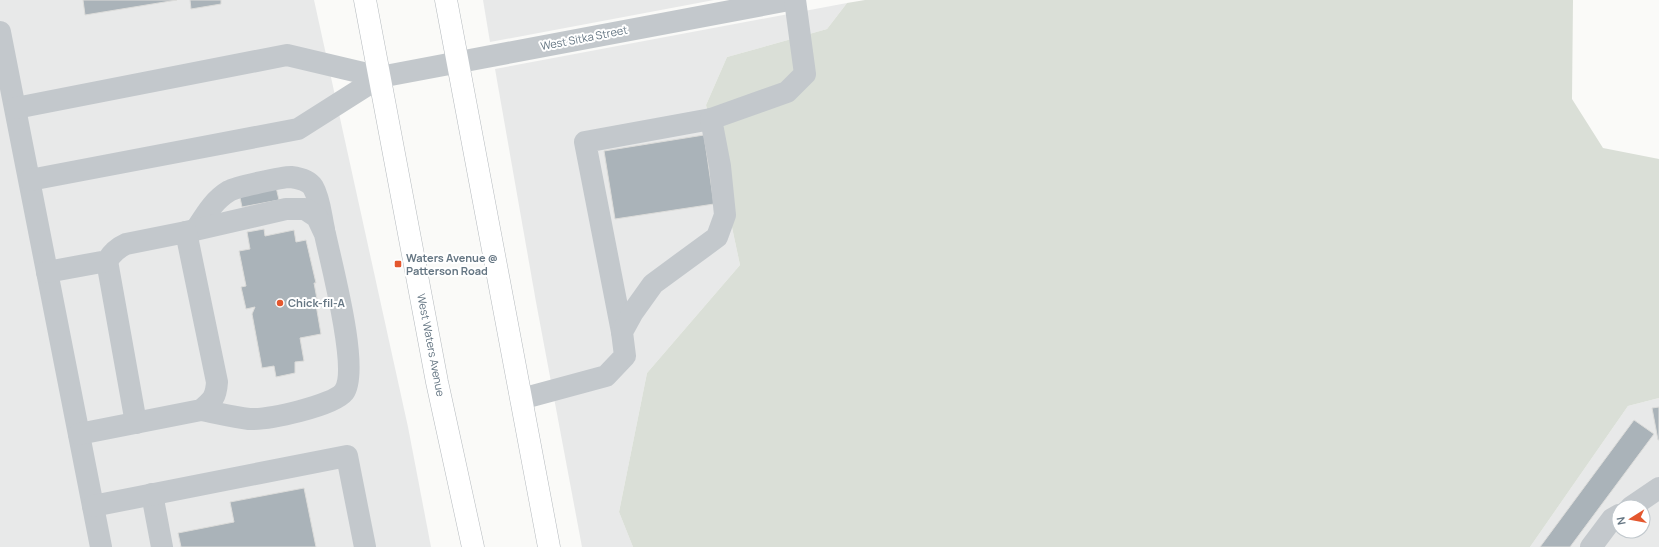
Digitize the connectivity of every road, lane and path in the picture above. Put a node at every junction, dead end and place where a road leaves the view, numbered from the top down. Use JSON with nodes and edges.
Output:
{"nodes":[{"id":1,"x":365,"y":0,"type":"edge"},
{"id":2,"x":446,"y":0,"type":"edge"},
{"id":3,"x":789,"y":0,"type":"edge"},
{"id":4,"x":795,"y":0,"type":"edge"},
{"id":5,"x":0,"y":32,"type":"edge"},
{"id":6,"x":459,"y":62,"type":"junction"},
{"id":7,"x":380,"y":77,"type":"junction"},
{"id":8,"x":16,"y":108,"type":"junction"},
{"id":9,"x":711,"y":119,"type":"junction"},
{"id":10,"x":30,"y":180,"type":"junction"},
{"id":11,"x":191,"y":230,"type":"junction"},
{"id":12,"x":325,"y":234,"type":"junction"},
{"id":13,"x":107,"y":261,"type":"junction"},
{"id":14,"x":47,"y":272,"type":"junction"},
{"id":15,"x":622,"y":332,"type":"junction"},
{"id":16,"x":522,"y":399,"type":"junction"},
{"id":17,"x":201,"y":410,"type":"junction"},
{"id":18,"x":136,"y":423,"type":"junction"},
{"id":19,"x":79,"y":434,"type":"junction"},
{"id":20,"x":1659,"y":488,"type":"edge"},
{"id":21,"x":152,"y":494,"type":"junction"},
{"id":22,"x":1643,"y":499,"type":"edge"},
{"id":23,"x":93,"y":506,"type":"junction"},
{"id":24,"x":1611,"y":520,"type":"edge"},
{"id":25,"x":101,"y":547,"type":"edge"},
{"id":26,"x":162,"y":547,"type":"edge"},
{"id":27,"x":365,"y":547,"type":"edge"},
{"id":28,"x":473,"y":547,"type":"edge"},
{"id":29,"x":549,"y":547,"type":"edge"},
{"id":30,"x":1591,"y":547,"type":"edge"}],
"edges":[{"from":1,"to":7,"type":"main road","name":"West Waters Avenue"},
{"from":2,"to":6,"type":"main road"},
{"from":3,"to":6,"type":"street","name":"West Sitka Street"},
{"from":4,"to":9,"type":"street"},
{"from":5,"to":8,"type":"street"},
{"from":6,"to":7,"type":"street","name":"West Sitka Street"},
{"from":6,"to":16,"type":"main road"},
{"from":7,"to":8,"type":"street"},
{"from":7,"to":10,"type":"street"},
{"from":7,"to":28,"type":"main road","name":"West Waters Avenue"},
{"from":8,"to":10,"type":"street"},
{"from":9,"to":15,"type":"street"},
{"from":9,"to":15,"type":"street"},
{"from":10,"to":14,"type":"street"},
{"from":11,"to":12,"type":"street"},
{"from":11,"to":12,"type":"street"},
{"from":11,"to":13,"type":"street"},
{"from":11,"to":17,"type":"street"},
{"from":12,"to":17,"type":"street"},
{"from":13,"to":14,"type":"street"},
{"from":13,"to":18,"type":"street"},
{"from":14,"to":19,"type":"street"},
{"from":15,"to":16,"type":"street"},
{"from":16,"to":29,"type":"main road"},
{"from":17,"to":18,"type":"street"},
{"from":18,"to":19,"type":"street"},
{"from":19,"to":23,"type":"street"},
{"from":20,"to":22,"type":"street"},
{"from":21,"to":23,"type":"street"},
{"from":21,"to":26,"type":"street"},
{"from":21,"to":27,"type":"street"},
{"from":23,"to":25,"type":"street"},
{"from":24,"to":30,"type":"street"}]}
